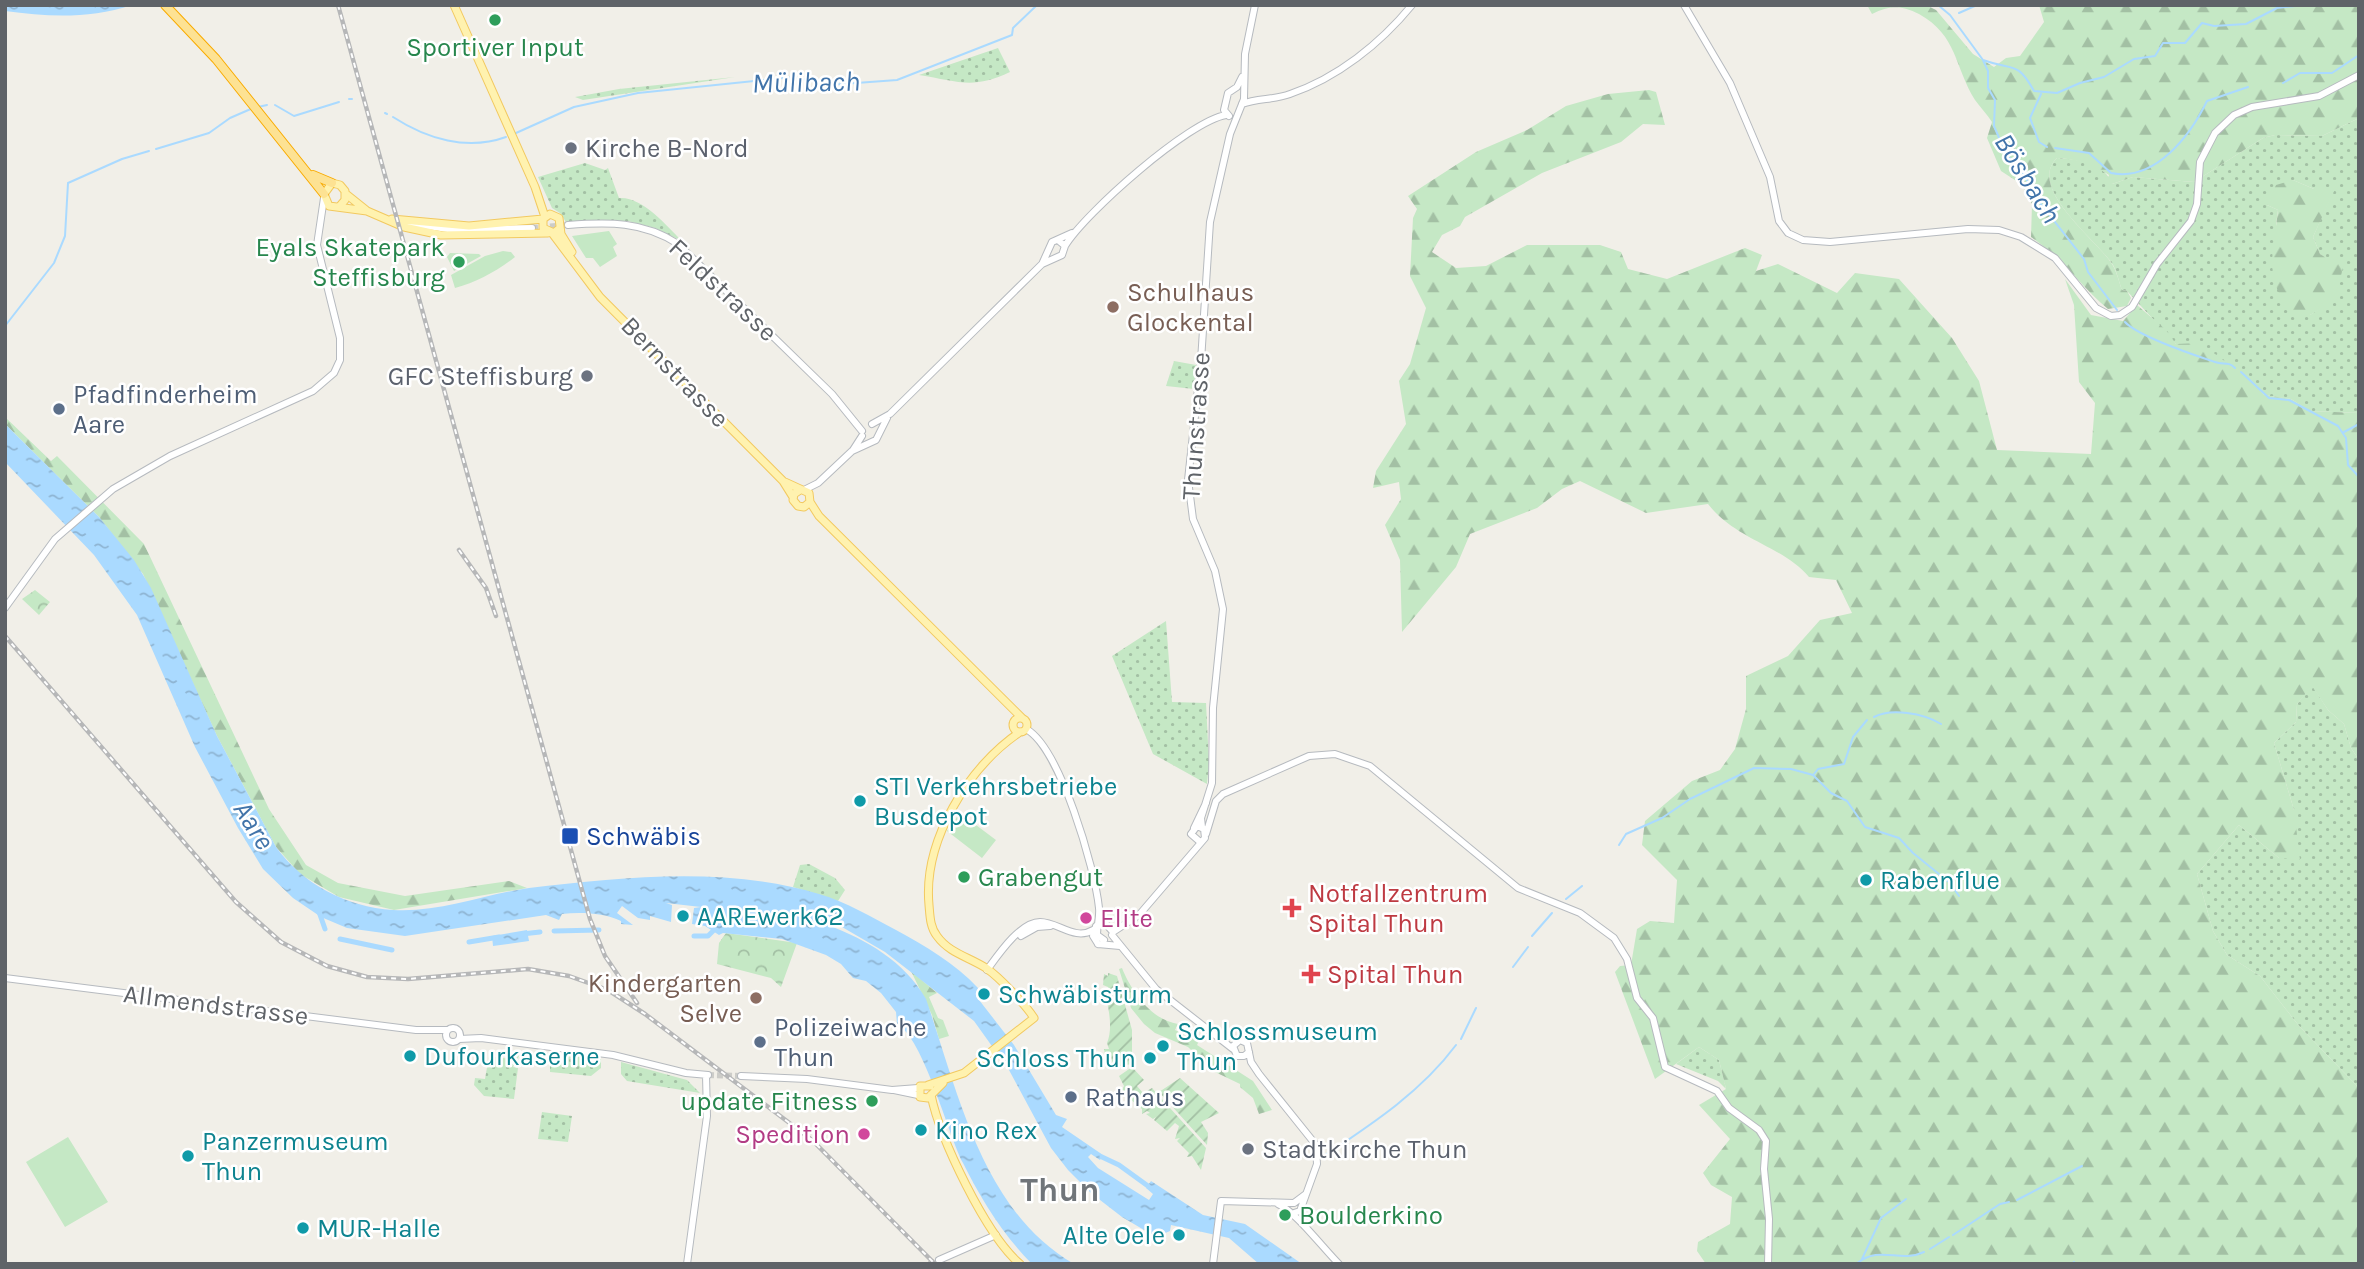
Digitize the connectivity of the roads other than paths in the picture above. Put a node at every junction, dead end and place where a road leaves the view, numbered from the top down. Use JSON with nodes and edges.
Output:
{"nodes":[{"id":1,"x":165,"y":5,"type":"edge"},
{"id":2,"x":454,"y":5,"type":"edge"},
{"id":3,"x":1255,"y":5,"type":"edge"},
{"id":4,"x":1412,"y":5,"type":"edge"},
{"id":5,"x":1684,"y":5,"type":"edge"},
{"id":6,"x":2359,"y":75,"type":"edge"},
{"id":7,"x":1243,"y":76,"type":"junction"},
{"id":8,"x":1235,"y":89,"type":"junction"},
{"id":9,"x":1243,"y":98,"type":"junction"},
{"id":10,"x":1228,"y":113,"type":"junction"},
{"id":11,"x":310,"y":174,"type":"junction"},
{"id":12,"x":332,"y":183,"type":"junction"},
{"id":13,"x":345,"y":193,"type":"junction"},
{"id":14,"x":324,"y":196,"type":"junction"},
{"id":15,"x":337,"y":207,"type":"junction"},
{"id":16,"x":367,"y":211,"type":"junction"},
{"id":17,"x":547,"y":217,"type":"junction"},
{"id":18,"x":388,"y":219,"type":"junction"},
{"id":19,"x":320,"y":222,"type":"junction"},
{"id":20,"x":564,"y":227,"type":"junction"},
{"id":21,"x":532,"y":228,"type":"tunnel mouth"},
{"id":22,"x":550,"y":233,"type":"junction"},
{"id":23,"x":1062,"y":243,"type":"junction"},
{"id":24,"x":1052,"y":253,"type":"junction"},
{"id":25,"x":608,"y":302,"type":"junction"},
{"id":26,"x":890,"y":414,"type":"junction"},
{"id":27,"x":851,"y":415,"type":"junction"},
{"id":28,"x":870,"y":424,"type":"junction"},
{"id":29,"x":879,"y":432,"type":"junction"},
{"id":30,"x":862,"y":433,"type":"junction"},
{"id":31,"x":868,"y":442,"type":"junction"},
{"id":32,"x":852,"y":451,"type":"junction"},
{"id":33,"x":783,"y":481,"type":"junction"},
{"id":34,"x":818,"y":483,"type":"junction"},
{"id":35,"x":802,"y":490,"type":"junction"},
{"id":36,"x":793,"y":496,"type":"junction"},
{"id":37,"x":808,"y":502,"type":"junction"},
{"id":38,"x":5,"y":608,"type":"edge"},
{"id":39,"x":1019,"y":725,"type":"junction"},
{"id":40,"x":1200,"y":828,"type":"junction"},
{"id":41,"x":1191,"y":837,"type":"junction"},
{"id":42,"x":1199,"y":841,"type":"junction"},
{"id":43,"x":1186,"y":855,"type":"junction"},
{"id":44,"x":1099,"y":905,"type":"junction"},
{"id":45,"x":1104,"y":928,"type":"junction"},
{"id":46,"x":1101,"y":942,"type":"junction"},
{"id":47,"x":1122,"y":947,"type":"junction"},
{"id":48,"x":989,"y":971,"type":"junction"},
{"id":49,"x":5,"y":978,"type":"edge"},
{"id":50,"x":448,"y":1030,"type":"junction"},
{"id":51,"x":427,"y":1031,"type":"junction"},
{"id":52,"x":459,"y":1035,"type":"junction"},
{"id":53,"x":1219,"y":1037,"type":"junction"},
{"id":54,"x":446,"y":1038,"type":"junction"},
{"id":55,"x":1237,"y":1041,"type":"junction"},
{"id":56,"x":1233,"y":1049,"type":"junction"},
{"id":57,"x":1245,"y":1054,"type":"junction"},
{"id":58,"x":741,"y":1076,"type":"tunnel mouth"},
{"id":59,"x":927,"y":1091,"type":"junction"},
{"id":60,"x":1296,"y":1208,"type":"junction"},
{"id":61,"x":996,"y":1235,"type":"junction"},
{"id":62,"x":939,"y":1260,"type":"dead end"},
{"id":63,"x":687,"y":1264,"type":"edge"},
{"id":64,"x":1020,"y":1264,"type":"edge"},
{"id":65,"x":1213,"y":1264,"type":"edge"},
{"id":66,"x":1339,"y":1264,"type":"edge"},
{"id":67,"x":1768,"y":1264,"type":"edge"}],
"edges":[{"from":1,"to":11,"type":"highway"},
{"from":2,"to":17,"type":"main road"},
{"from":3,"to":7,"type":"main road"},
{"from":4,"to":9,"type":"main road"},
{"from":5,"to":6,"type":"main road"},
{"from":7,"to":8,"type":"main road"},
{"from":7,"to":9,"type":"main road"},
{"from":8,"to":9,"type":"main road"},
{"from":8,"to":10,"type":"main road"},
{"from":9,"to":10,"type":"main road"},
{"from":10,"to":23,"type":"main road"},
{"from":10,"to":40,"type":"main road","name":"Thunstrasse"},
{"from":11,"to":12,"type":"highway"},
{"from":11,"to":14,"type":"highway"},
{"from":12,"to":13,"type":"main road"},
{"from":12,"to":14,"type":"main road"},
{"from":13,"to":15,"type":"main road"},
{"from":13,"to":16,"type":"main road"},
{"from":14,"to":15,"type":"main road"},
{"from":14,"to":19,"type":"main road"},
{"from":15,"to":16,"type":"main road"},
{"from":15,"to":19,"type":"main road"},
{"from":16,"to":18,"type":"main road"},
{"from":17,"to":18,"type":"main road"},
{"from":17,"to":20,"type":"main road"},
{"from":17,"to":22,"type":"main road","name":"Bernstrasse"},
{"from":18,"to":21,"type":"main road"},
{"from":18,"to":22,"type":"main road"},
{"from":19,"to":38,"type":"main road"},
{"from":20,"to":22,"type":"main road"},
{"from":20,"to":25,"type":"main road"},
{"from":20,"to":27,"type":"main road","name":"Feldstrasse"},
{"from":22,"to":25,"type":"main road","name":"Bernstrasse"},
{"from":23,"to":24,"type":"main road"},
{"from":23,"to":24,"type":"main road"},
{"from":24,"to":26,"type":"main road"},
{"from":25,"to":33,"type":"main road","name":"Bernstrasse"},
{"from":26,"to":28,"type":"main road"},
{"from":26,"to":29,"type":"main road"},
{"from":27,"to":28,"type":"main road","name":"Feldstrasse"},
{"from":27,"to":30,"type":"main road","name":"Feldstrasse"},
{"from":28,"to":29,"type":"main road"},
{"from":28,"to":30,"type":"main road"},
{"from":29,"to":31,"type":"main road"},
{"from":30,"to":31,"type":"main road","name":"Feldstrasse"},
{"from":30,"to":32,"type":"main road"},
{"from":31,"to":32,"type":"main road"},
{"from":32,"to":34,"type":"main road"},
{"from":33,"to":35,"type":"main road","name":"Bernstrasse"},
{"from":33,"to":36,"type":"main road","name":"Bernstrasse"},
{"from":34,"to":35,"type":"main road"},
{"from":34,"to":37,"type":"main road"},
{"from":35,"to":36,"type":"main road"},
{"from":35,"to":37,"type":"main road"},
{"from":36,"to":37,"type":"main road","name":"Bernstrasse"},
{"from":37,"to":39,"type":"main road"},
{"from":39,"to":44,"type":"main road"},
{"from":39,"to":48,"type":"main road"},
{"from":40,"to":41,"type":"main road"},
{"from":40,"to":42,"type":"main road"},
{"from":40,"to":67,"type":"main road"},
{"from":41,"to":42,"type":"main road"},
{"from":41,"to":43,"type":"main road"},
{"from":42,"to":43,"type":"main road"},
{"from":43,"to":45,"type":"main road"},
{"from":44,"to":45,"type":"main road"},
{"from":44,"to":45,"type":"main road"},
{"from":45,"to":46,"type":"main road"},
{"from":45,"to":46,"type":"main road"},
{"from":45,"to":47,"type":"main road"},
{"from":45,"to":48,"type":"main road"},
{"from":46,"to":47,"type":"main road"},
{"from":47,"to":53,"type":"main road"},
{"from":48,"to":59,"type":"main road"},
{"from":49,"to":51,"type":"main road","name":"Allmendstrasse"},
{"from":50,"to":51,"type":"main road","name":"Allmendstrasse"},
{"from":50,"to":52,"type":"main road","name":"Allmendstrasse"},
{"from":50,"to":54,"type":"main road"},
{"from":51,"to":54,"type":"main road","name":"Allmendstrasse"},
{"from":52,"to":54,"type":"main road","name":"Allmendstrasse"},
{"from":52,"to":63,"type":"main road"},
{"from":53,"to":55,"type":"main road"},
{"from":53,"to":56,"type":"main road"},
{"from":55,"to":56,"type":"main road"},
{"from":55,"to":57,"type":"main road"},
{"from":56,"to":57,"type":"main road"},
{"from":57,"to":60,"type":"main road"},
{"from":58,"to":59,"type":"main road"},
{"from":59,"to":61,"type":"main road"},
{"from":60,"to":65,"type":"main road"},
{"from":60,"to":66,"type":"main road"},
{"from":61,"to":62,"type":"main road"},
{"from":61,"to":64,"type":"main road"}]}
